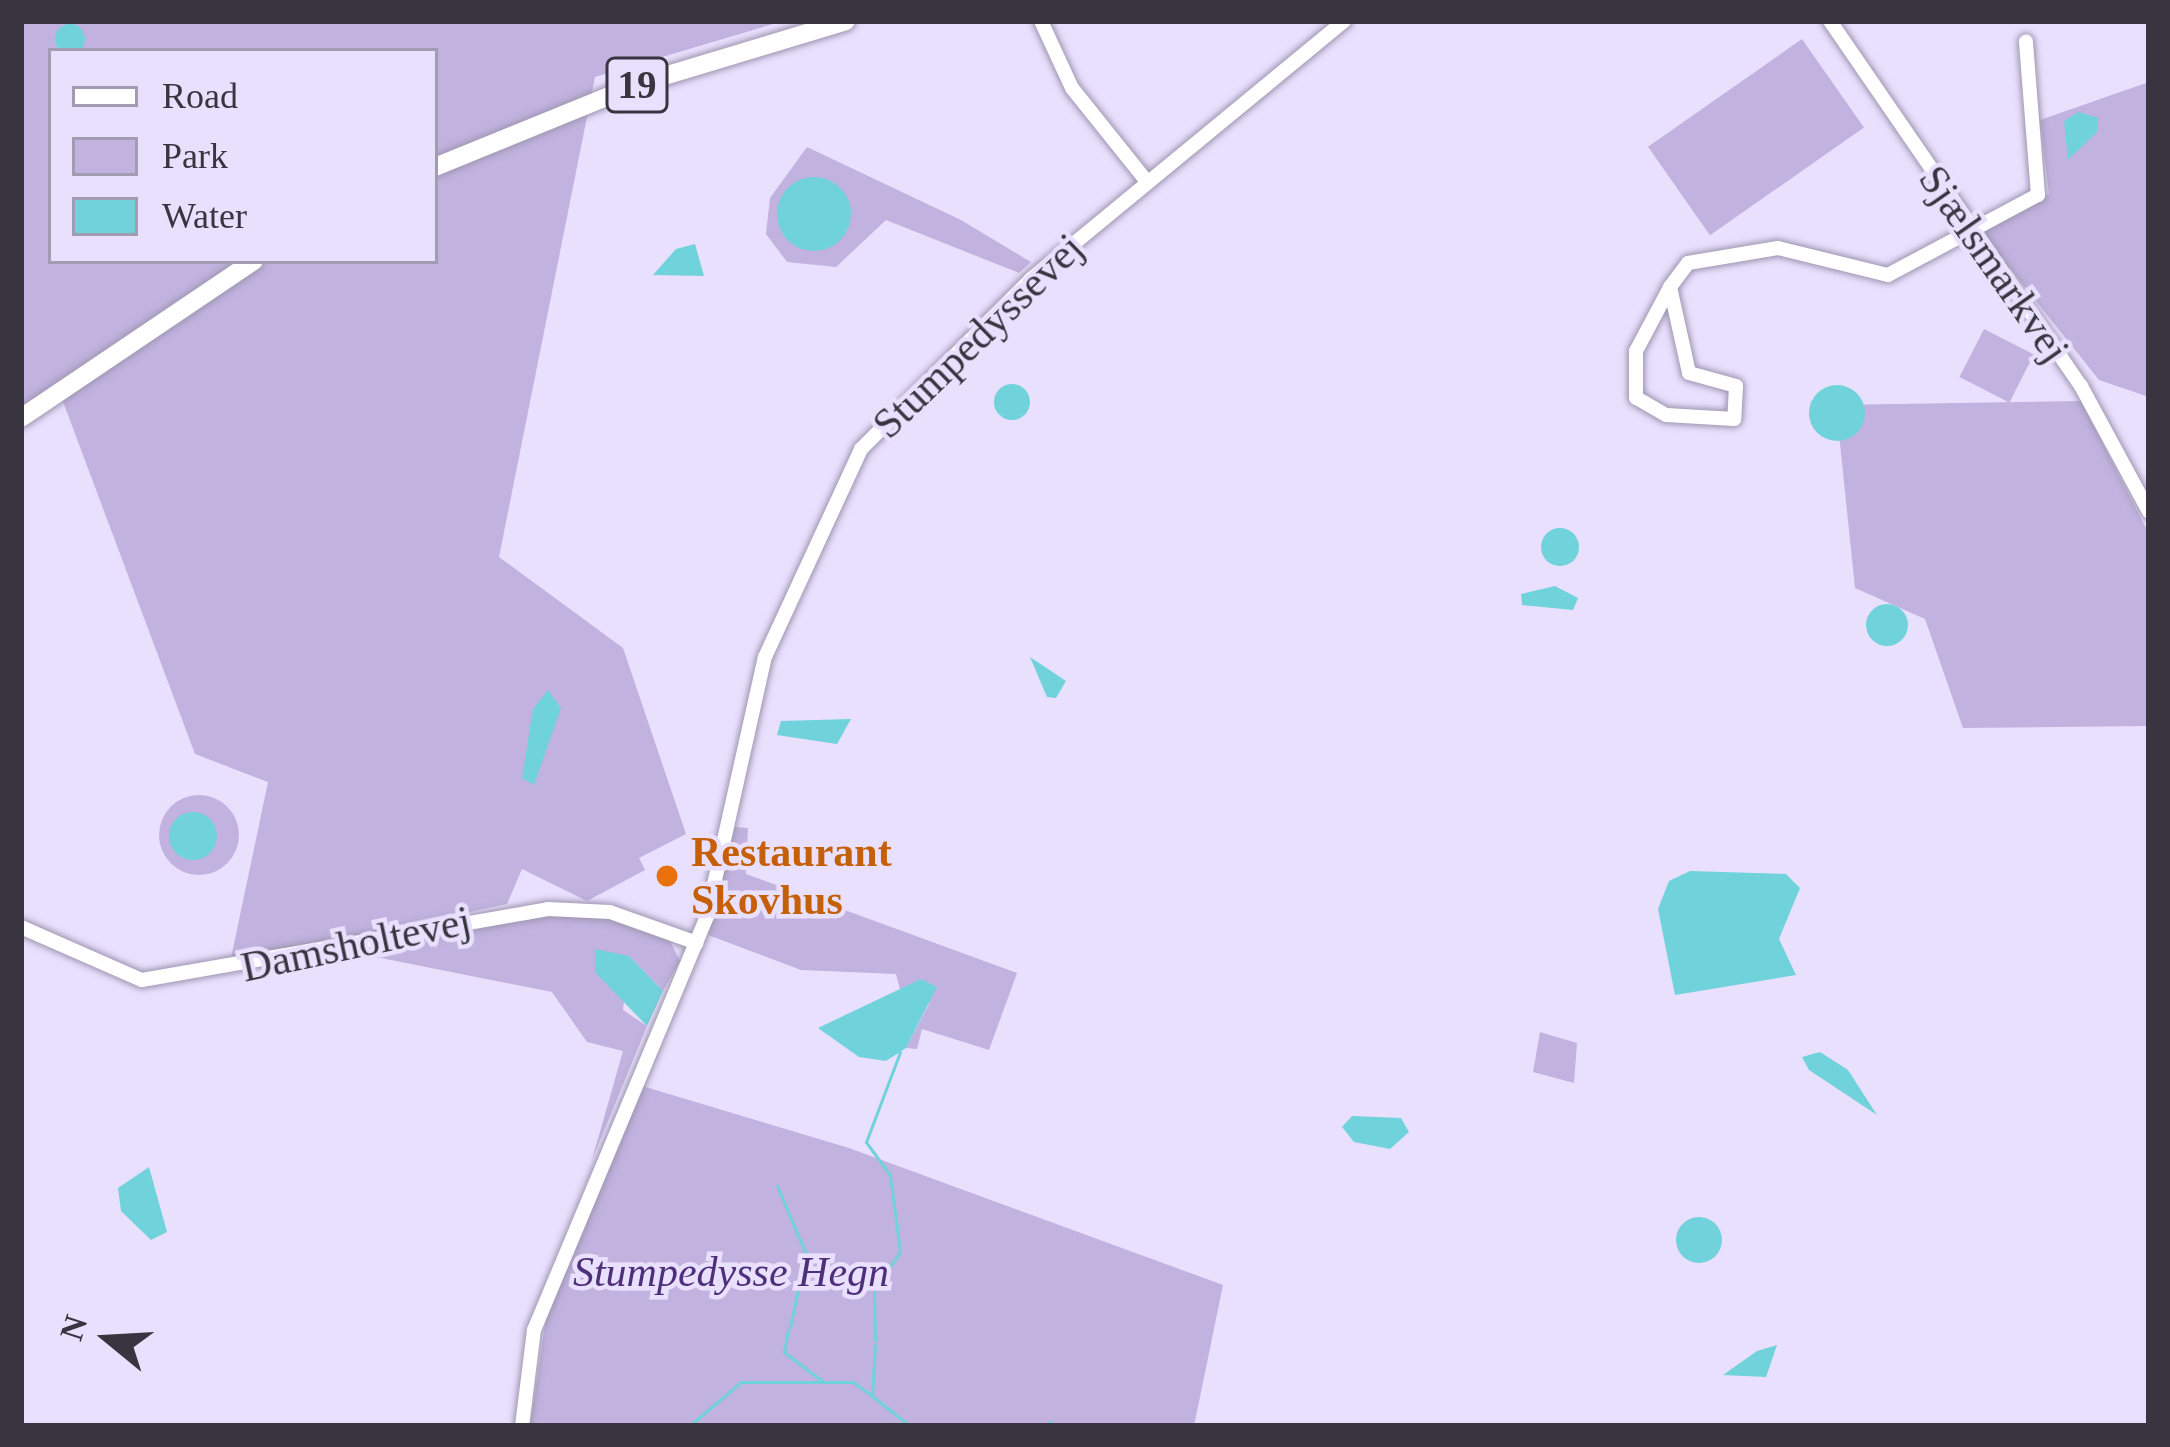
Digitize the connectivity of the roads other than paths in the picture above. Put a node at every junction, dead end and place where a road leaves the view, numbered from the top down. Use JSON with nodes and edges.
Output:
{"nodes":[{"id":1,"x":846,"y":21,"type":"edge"},
{"id":2,"x":1041,"y":21,"type":"edge"},
{"id":3,"x":1344,"y":21,"type":"edge"},
{"id":4,"x":1830,"y":21,"type":"edge"},
{"id":5,"x":2026,"y":41,"type":"dead end"},
{"id":6,"x":438,"y":166,"type":"edge"},
{"id":7,"x":1145,"y":179,"type":"junction"},
{"id":8,"x":1970,"y":232,"type":"junction"},
{"id":9,"x":250,"y":264,"type":"edge"},
{"id":10,"x":1670,"y":287,"type":"junction"},
{"id":11,"x":21,"y":418,"type":"edge"},
{"id":12,"x":2149,"y":512,"type":"edge"},
{"id":13,"x":21,"y":927,"type":"edge"},
{"id":14,"x":697,"y":944,"type":"junction"},
{"id":15,"x":522,"y":1426,"type":"edge"}],
"edges":[{"from":1,"to":6,"type":"highway","number":"19"},
{"from":2,"to":7,"type":"street"},
{"from":3,"to":7,"type":"street","name":"Stumpedyssevej"},
{"from":4,"to":8,"type":"street","name":"Sjælsmarkvej"},
{"from":5,"to":8,"type":"street"},
{"from":7,"to":14,"type":"street","name":"Stumpedyssevej"},
{"from":8,"to":10,"type":"street"},
{"from":8,"to":12,"type":"street","name":"Sjælsmarkvej"},
{"from":9,"to":11,"type":"highway"},
{"from":10,"to":10,"type":"street"},
{"from":13,"to":14,"type":"street","name":"Damsholtevej"},
{"from":14,"to":15,"type":"street","name":"Stumpedyssevej"}]}
